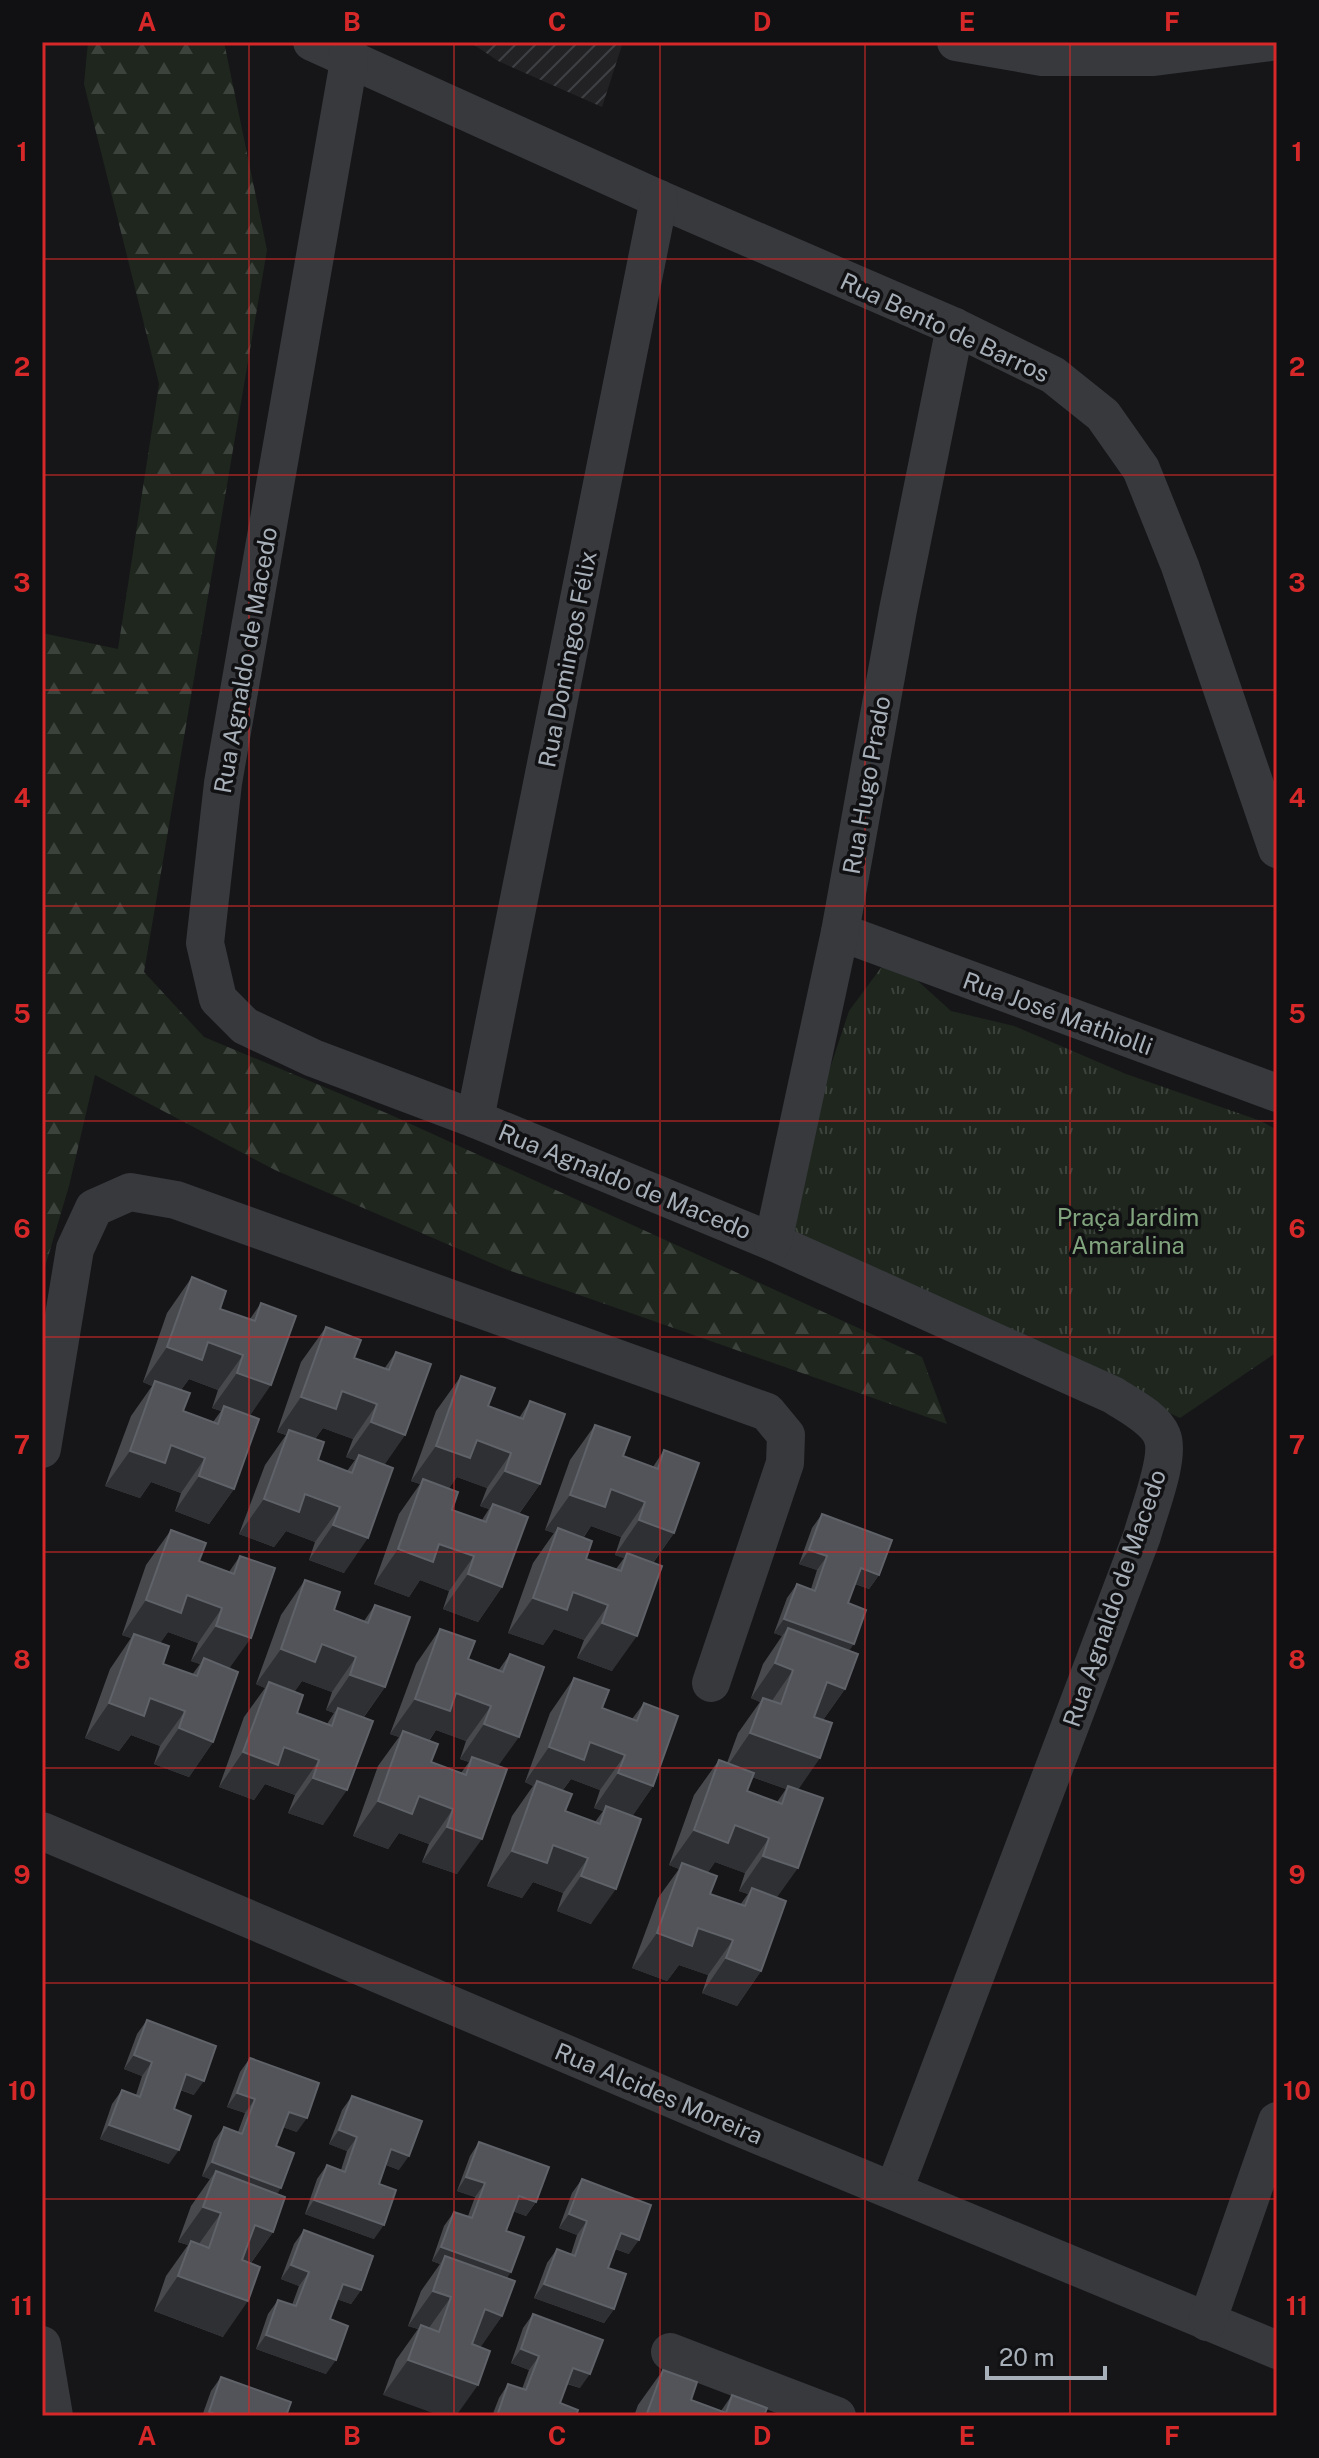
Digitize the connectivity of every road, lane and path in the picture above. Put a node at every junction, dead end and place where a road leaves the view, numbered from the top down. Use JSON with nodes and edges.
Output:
{"nodes":[{"id":1,"x":312,"y":42,"type":"edge"},
{"id":2,"x":956,"y":42,"type":"edge"},
{"id":3,"x":1271,"y":42,"type":"edge"},
{"id":4,"x":348,"y":52,"type":"edge"},
{"id":5,"x":659,"y":199,"type":"junction"},
{"id":6,"x":955,"y":327,"type":"junction"},
{"id":7,"x":1277,"y":849,"type":"edge"},
{"id":8,"x":840,"y":932,"type":"junction"},
{"id":9,"x":1277,"y":1093,"type":"edge"},
{"id":10,"x":475,"y":1119,"type":"junction"},
{"id":11,"x":773,"y":1242,"type":"junction"},
{"id":12,"x":42,"y":1449,"type":"edge"},
{"id":13,"x":711,"y":1683,"type":"dead end"},
{"id":14,"x":42,"y":1831,"type":"edge"},
{"id":15,"x":1277,"y":2121,"type":"edge"},
{"id":16,"x":894,"y":2190,"type":"junction"},
{"id":17,"x":1207,"y":2322,"type":"junction"},
{"id":18,"x":42,"y":2345,"type":"edge"},
{"id":19,"x":1277,"y":2350,"type":"edge"},
{"id":20,"x":670,"y":2352,"type":"dead end"},
{"id":21,"x":54,"y":2416,"type":"edge"},
{"id":22,"x":837,"y":2416,"type":"edge"}],
"edges":[{"from":1,"to":4,"type":"street","name":"Rua Bento de Barros"},
{"from":2,"to":3,"type":"street"},
{"from":4,"to":5,"type":"street","name":"Rua Bento de Barros"},
{"from":4,"to":10,"type":"street","name":"Rua Agnaldo de Macedo"},
{"from":5,"to":6,"type":"street","name":"Rua Bento de Barros"},
{"from":5,"to":10,"type":"street","name":"Rua Domingos Félix"},
{"from":6,"to":7,"type":"street","name":"Rua Bento de Barros"},
{"from":6,"to":8,"type":"street","name":"Rua Hugo Prado"},
{"from":8,"to":9,"type":"street","name":"Rua José Mathiolli"},
{"from":8,"to":11,"type":"street","name":"Rua Hugo Prado"},
{"from":10,"to":11,"type":"street","name":"Rua Agnaldo de Macedo"},
{"from":11,"to":16,"type":"street","name":"Rua Agnaldo de Macedo"},
{"from":12,"to":13,"type":"street"},
{"from":14,"to":16,"type":"street","name":"Rua Alcides Moreira"},
{"from":15,"to":17,"type":"street"},
{"from":16,"to":17,"type":"street","name":"Rua Alcides Moreira"},
{"from":17,"to":19,"type":"street","name":"Rua Alcides Moreira"},
{"from":18,"to":21,"type":"street"},
{"from":20,"to":22,"type":"street"}]}
